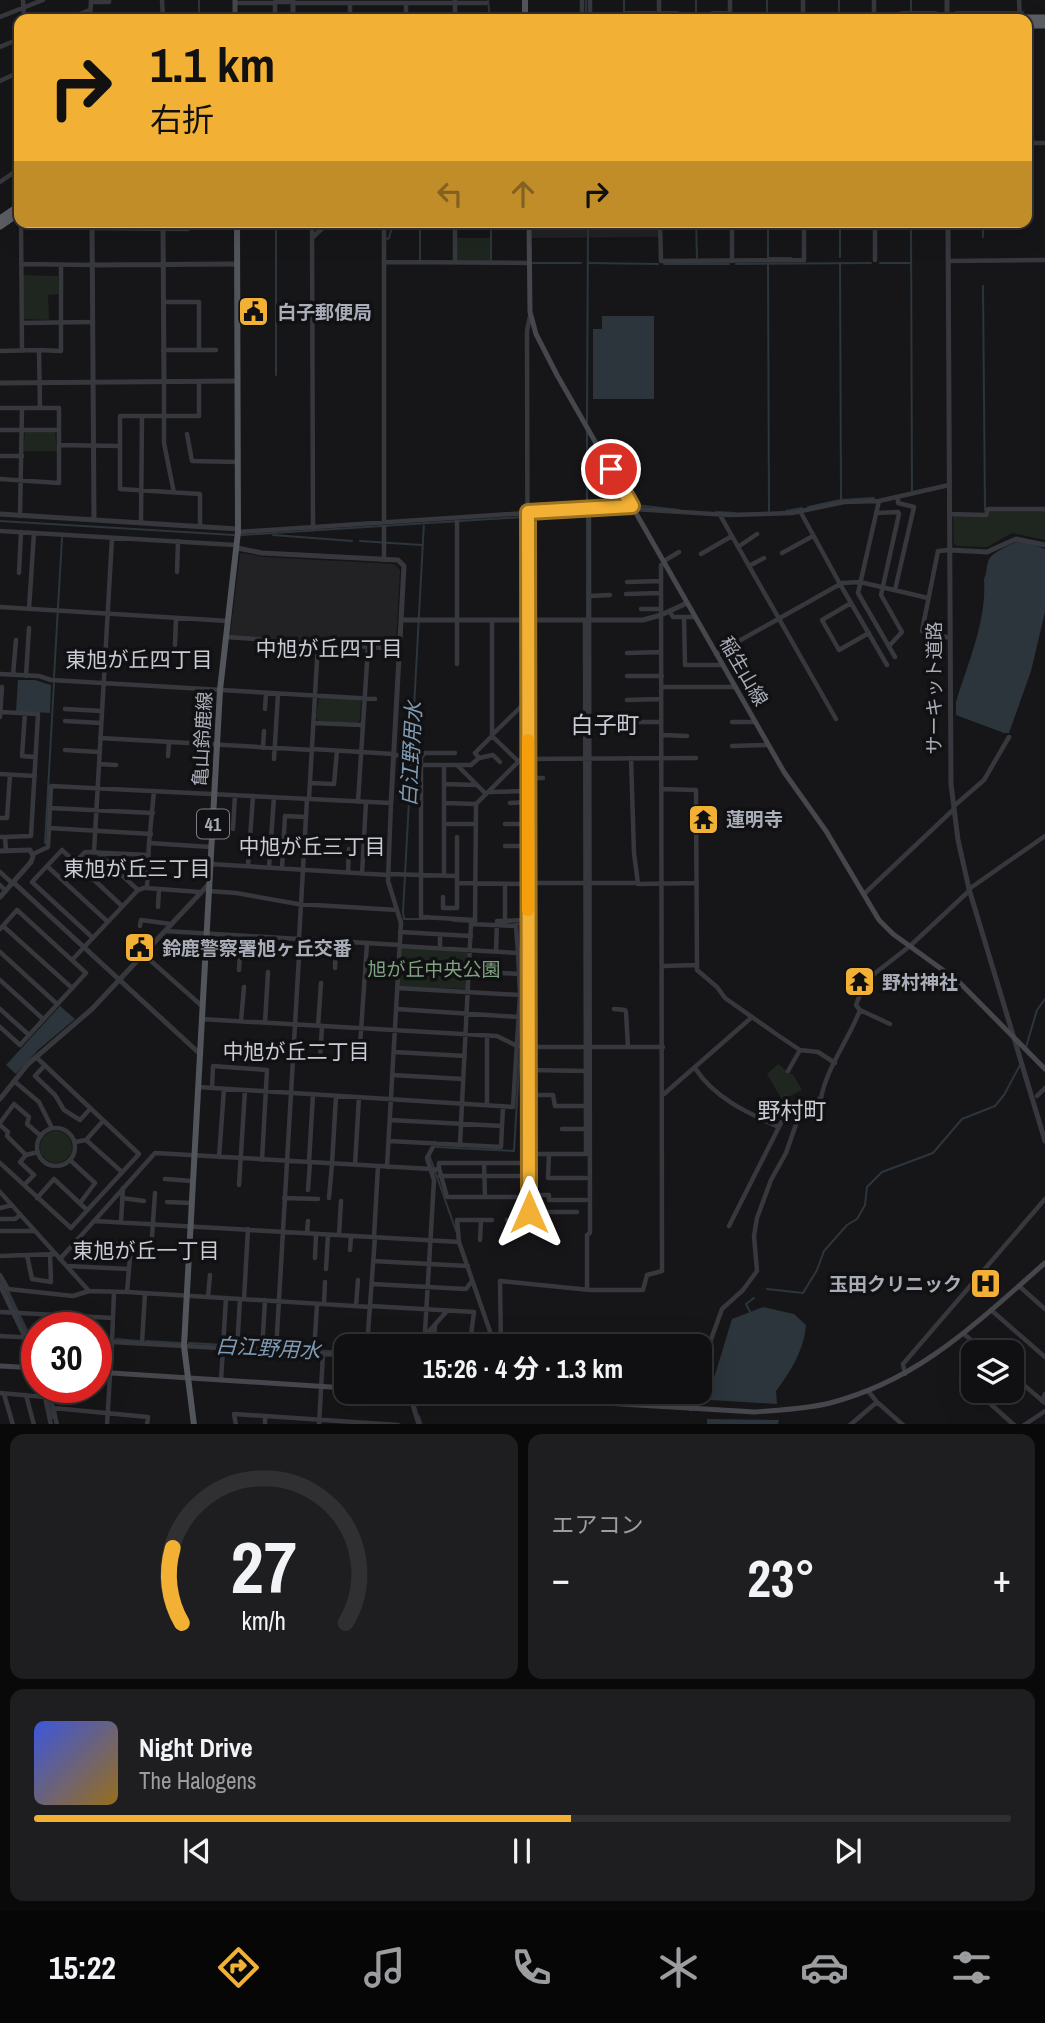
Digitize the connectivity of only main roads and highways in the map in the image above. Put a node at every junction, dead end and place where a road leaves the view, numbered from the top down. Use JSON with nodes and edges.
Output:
{"nodes":[{"id":1,"x":237,"y":228,"type":"edge"},
{"id":2,"x":529,"y":228,"type":"edge"},
{"id":3,"x":1045,"y":1069,"type":"edge"},
{"id":4,"x":1045,"y":1264,"type":"edge"},
{"id":5,"x":0,"y":1366,"type":"edge"},
{"id":6,"x":21,"y":1367,"type":"edge"},
{"id":7,"x":112,"y":1373,"type":"edge"},
{"id":8,"x":188,"y":1377,"type":"junction"},
{"id":9,"x":334,"y":1387,"type":"edge"},
{"id":10,"x":618,"y":1404,"type":"edge"},
{"id":11,"x":194,"y":1424,"type":"edge"}],
"edges":[{"from":1,"to":8,"type":"main road","name":"亀山鈴鹿線","number":"41"},
{"from":2,"to":3,"type":"main road","name":"稲生山線"},
{"from":4,"to":10,"type":"main road"},
{"from":5,"to":6,"type":"main road"},
{"from":7,"to":8,"type":"main road"},
{"from":8,"to":9,"type":"main road"},
{"from":8,"to":11,"type":"main road","name":"亀山鈴鹿線","number":"41"}]}
